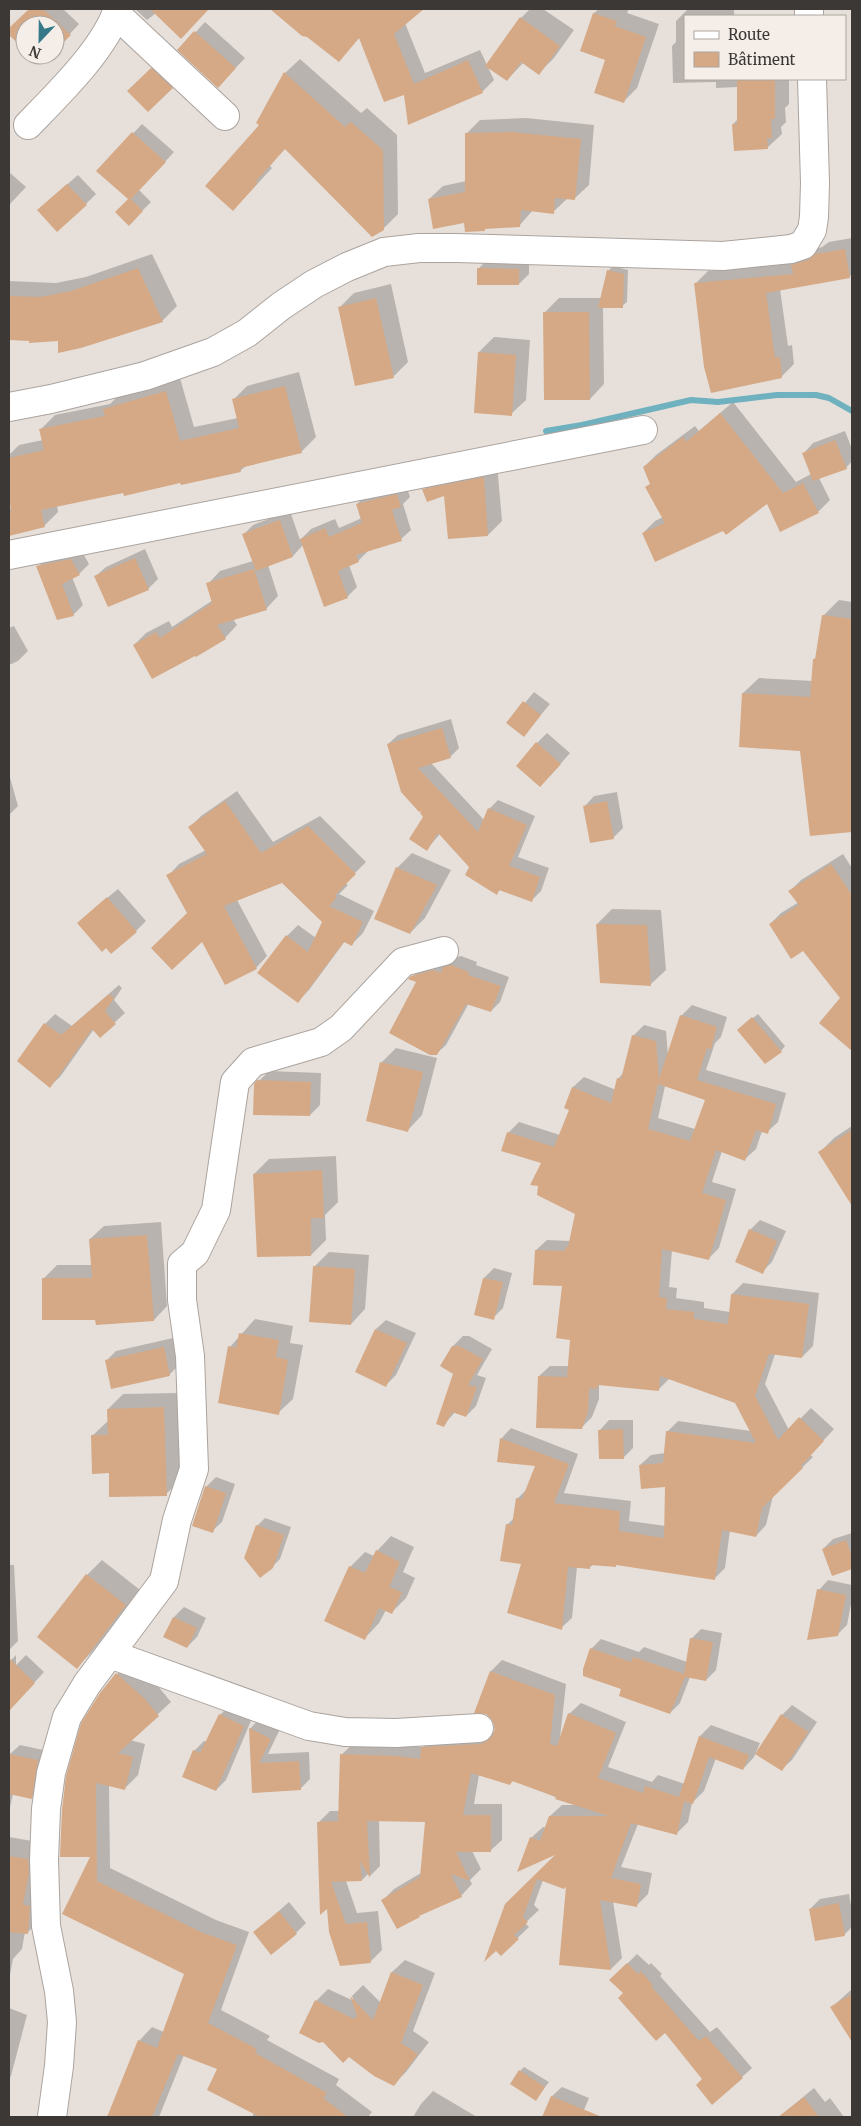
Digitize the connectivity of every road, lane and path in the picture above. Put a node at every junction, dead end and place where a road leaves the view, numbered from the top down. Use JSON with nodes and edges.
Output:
{"nodes":[{"id":1,"x":117,"y":12,"type":"edge"},
{"id":2,"x":812,"y":80,"type":"edge"},
{"id":3,"x":225,"y":116,"type":"dead end"},
{"id":4,"x":28,"y":125,"type":"dead end"},
{"id":5,"x":9,"y":407,"type":"edge"},
{"id":6,"x":643,"y":430,"type":"dead end"},
{"id":7,"x":9,"y":555,"type":"edge"},
{"id":8,"x":444,"y":951,"type":"dead end"},
{"id":9,"x":110,"y":1654,"type":"junction"},
{"id":10,"x":479,"y":1728,"type":"dead end"},
{"id":11,"x":52,"y":2117,"type":"edge"}],
"edges":[{"from":1,"to":3,"type":"street"},
{"from":1,"to":4,"type":"street"},
{"from":2,"to":5,"type":"street"},
{"from":6,"to":7,"type":"street"},
{"from":8,"to":9,"type":"street"},
{"from":9,"to":10,"type":"street"},
{"from":9,"to":11,"type":"street"}]}
